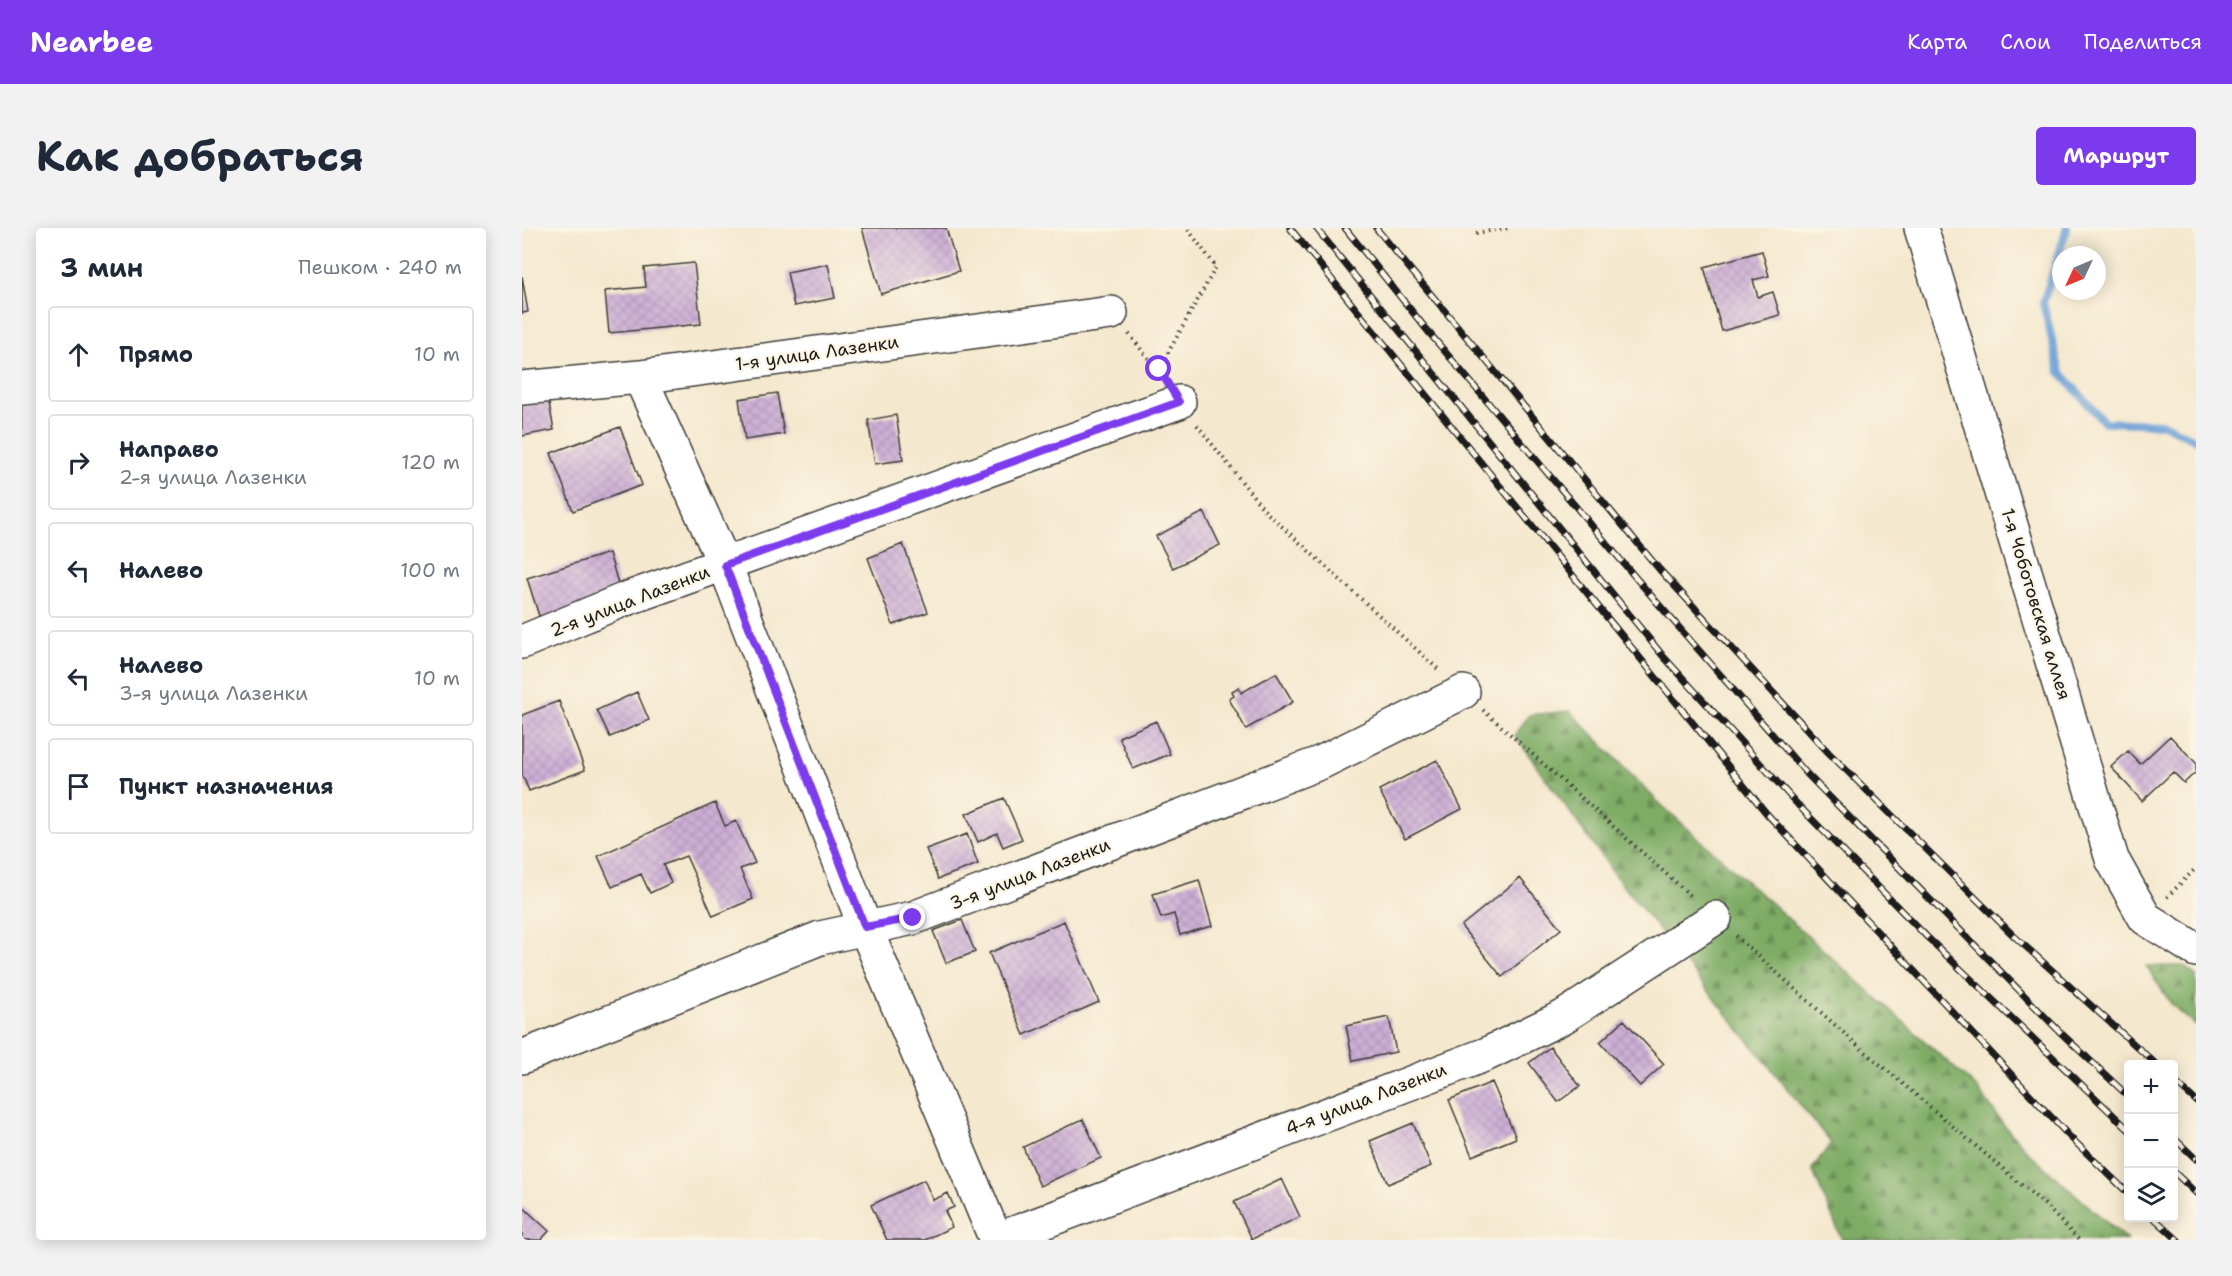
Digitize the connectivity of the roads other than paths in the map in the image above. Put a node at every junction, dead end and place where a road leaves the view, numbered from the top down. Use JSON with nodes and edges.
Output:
{"nodes":[{"id":1,"x":1921,"y":228,"type":"edge"},
{"id":2,"x":1111,"y":313,"type":"road end"},
{"id":3,"x":640,"y":377,"type":"junction"},
{"id":4,"x":522,"y":388,"type":"edge"},
{"id":5,"x":1179,"y":402,"type":"road end"},
{"id":6,"x":725,"y":565,"type":"junction"},
{"id":7,"x":522,"y":642,"type":"edge"},
{"id":8,"x":1463,"y":692,"type":"road end"},
{"id":9,"x":1715,"y":918,"type":"road end"},
{"id":10,"x":865,"y":927,"type":"junction"},
{"id":11,"x":2196,"y":950,"type":"edge"},
{"id":12,"x":522,"y":1057,"type":"edge"},
{"id":13,"x":996,"y":1240,"type":"edge"}],
"edges":[{"from":1,"to":11,"type":"street","name":"1-я Чоботовская аллея"},
{"from":2,"to":3,"type":"street","name":"1-я улица Лазенки"},
{"from":3,"to":4,"type":"street","name":"1-я улица Лазенки"},
{"from":3,"to":6,"type":"street"},
{"from":5,"to":6,"type":"street","name":"2-я улица Лазенки"},
{"from":6,"to":7,"type":"street","name":"2-я улица Лазенки"},
{"from":6,"to":10,"type":"street"},
{"from":8,"to":10,"type":"street","name":"3-я улица Лазенки"},
{"from":9,"to":13,"type":"street","name":"4-я улица Лазенки"},
{"from":10,"to":12,"type":"street","name":"3-я улица Лазенки"},
{"from":10,"to":13,"type":"street"}]}
